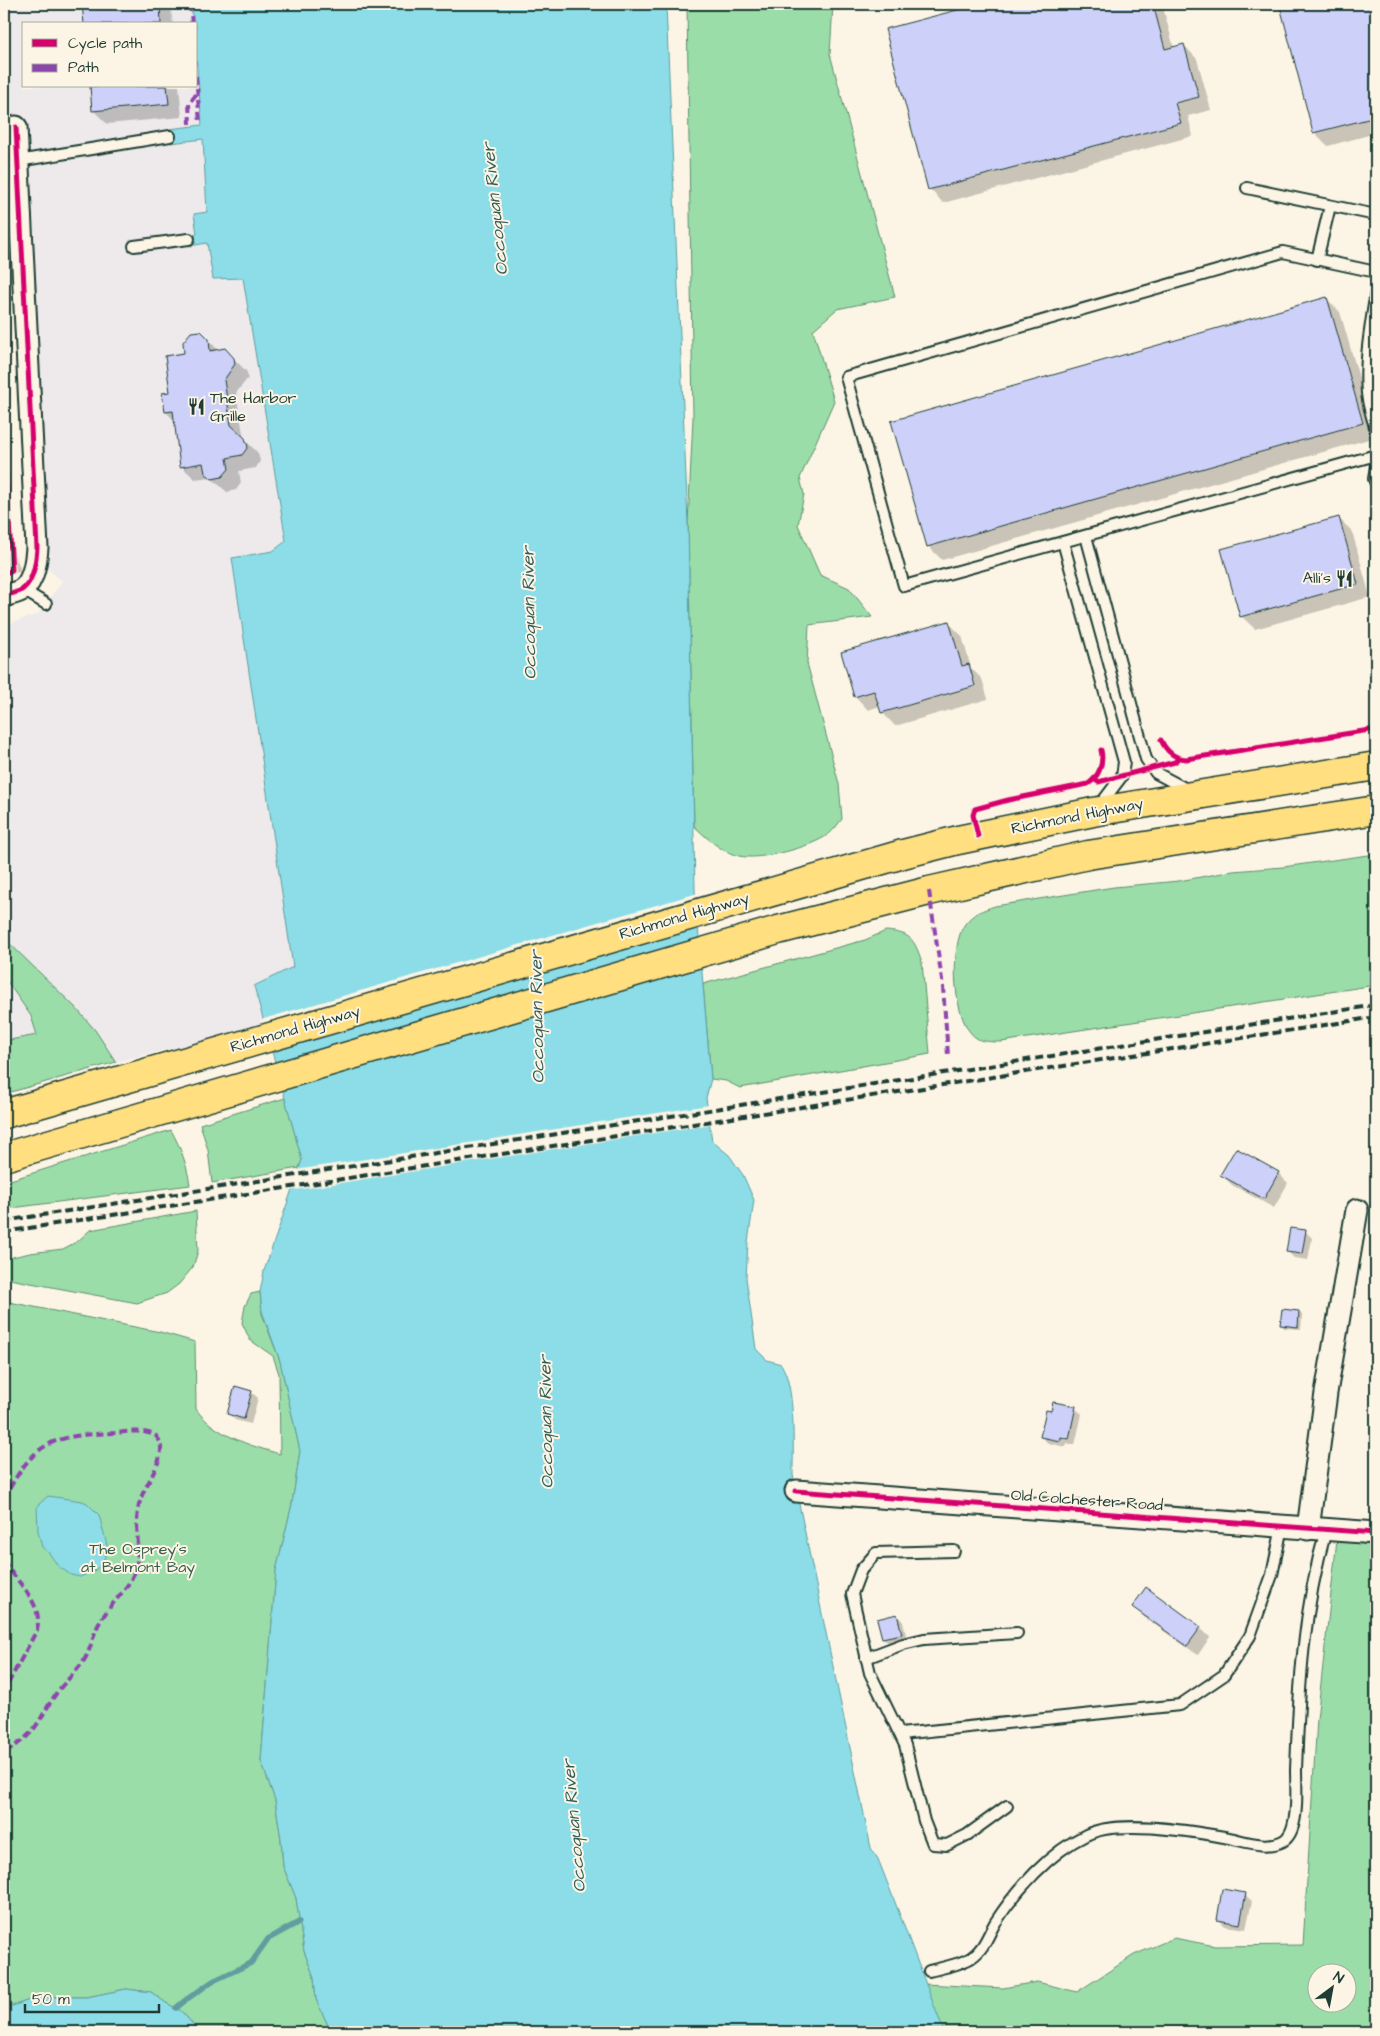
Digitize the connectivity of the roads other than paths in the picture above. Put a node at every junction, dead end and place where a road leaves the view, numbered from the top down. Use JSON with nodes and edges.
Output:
{"nodes":[{"id":1,"x":16,"y":126,"type":"dead end"},
{"id":2,"x":170,"y":136,"type":"dead end"},
{"id":3,"x":18,"y":160,"type":"junction"},
{"id":4,"x":1247,"y":188,"type":"dead end"},
{"id":5,"x":1330,"y":206,"type":"junction"},
{"id":6,"x":1376,"y":215,"type":"edge"},
{"id":7,"x":189,"y":239,"type":"dead end"},
{"id":8,"x":134,"y":246,"type":"dead end"},
{"id":9,"x":1317,"y":260,"type":"junction"},
{"id":10,"x":1376,"y":272,"type":"edge"},
{"id":11,"x":1376,"y":292,"type":"edge"},
{"id":12,"x":1376,"y":431,"type":"edge"},
{"id":13,"x":1376,"y":455,"type":"edge"},
{"id":14,"x":1376,"y":466,"type":"edge"},
{"id":15,"x":1376,"y":483,"type":"edge"},
{"id":16,"x":1086,"y":536,"type":"junction"},
{"id":17,"x":1063,"y":542,"type":"junction"},
{"id":18,"x":13,"y":593,"type":"edge"},
{"id":19,"x":46,"y":604,"type":"dead end"},
{"id":20,"x":1376,"y":766,"type":"edge"},
{"id":21,"x":1198,"y":794,"type":"junction"},
{"id":22,"x":1376,"y":810,"type":"edge"},
{"id":23,"x":1094,"y":812,"type":"junction"},
{"id":24,"x":4,"y":1114,"type":"edge"},
{"id":25,"x":4,"y":1156,"type":"edge"},
{"id":26,"x":1357,"y":1210,"type":"dead end"},
{"id":27,"x":796,"y":1491,"type":"dead end"},
{"id":28,"x":1282,"y":1527,"type":"junction"},
{"id":29,"x":1317,"y":1530,"type":"junction"},
{"id":30,"x":1376,"y":1533,"type":"edge"},
{"id":31,"x":954,"y":1551,"type":"dead end"},
{"id":32,"x":1017,"y":1633,"type":"dead end"},
{"id":33,"x":866,"y":1658,"type":"junction"},
{"id":34,"x":900,"y":1734,"type":"junction"},
{"id":35,"x":1007,"y":1806,"type":"dead end"},
{"id":36,"x":929,"y":1972,"type":"dead end"}],
"edges":[{"from":1,"to":3,"type":"street"},
{"from":2,"to":3,"type":"lane"},
{"from":3,"to":18,"type":"street"},
{"from":4,"to":5,"type":"lane"},
{"from":5,"to":6,"type":"lane"},
{"from":5,"to":9,"type":"lane"},
{"from":7,"to":8,"type":"lane"},
{"from":9,"to":10,"type":"lane"},
{"from":9,"to":17,"type":"lane"},
{"from":11,"to":12,"type":"lane"},
{"from":13,"to":16,"type":"lane"},
{"from":14,"to":15,"type":"lane"},
{"from":16,"to":17,"type":"lane"},
{"from":16,"to":21,"type":"lane"},
{"from":17,"to":23,"type":"lane"},
{"from":18,"to":19,"type":"lane"},
{"from":20,"to":21,"type":"main road","name":"Richmond Highway"},
{"from":21,"to":23,"type":"main road","name":"Richmond Highway"},
{"from":22,"to":25,"type":"main road"},
{"from":23,"to":24,"type":"main road","name":"Richmond Highway"},
{"from":26,"to":29,"type":"street"},
{"from":27,"to":28,"type":"street","name":"Old Colchester Road"},
{"from":28,"to":29,"type":"street","name":"Old Colchester Road"},
{"from":28,"to":34,"type":"lane"},
{"from":29,"to":30,"type":"street","name":"Old Colchester Road"},
{"from":29,"to":36,"type":"lane"},
{"from":31,"to":33,"type":"lane"},
{"from":32,"to":33,"type":"lane"},
{"from":33,"to":34,"type":"lane"},
{"from":34,"to":35,"type":"lane"}]}
